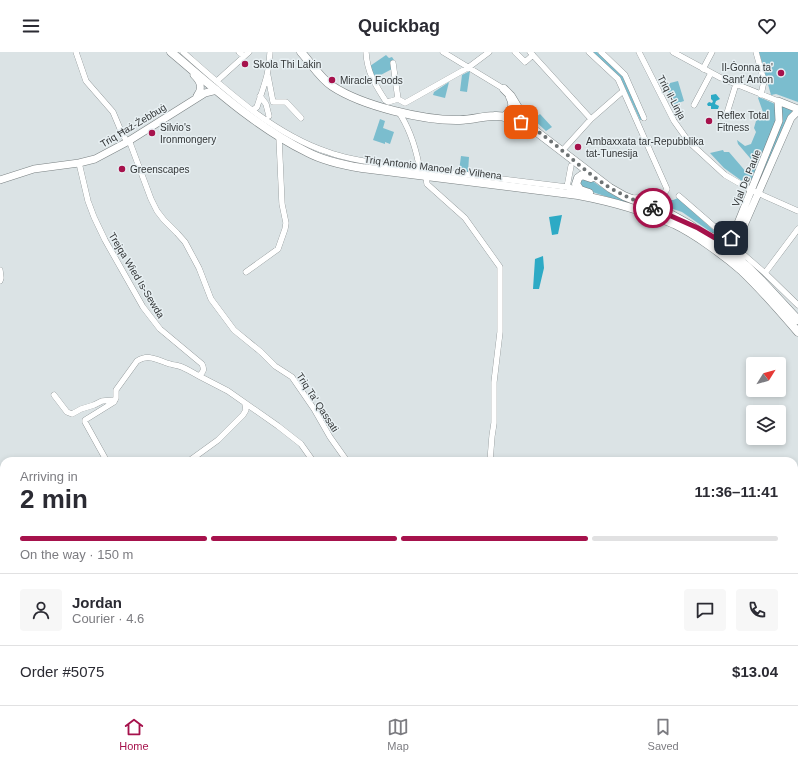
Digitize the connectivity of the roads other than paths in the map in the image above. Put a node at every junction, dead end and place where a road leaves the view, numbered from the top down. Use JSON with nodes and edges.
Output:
{"nodes":[{"id":1,"x":76,"y":52,"type":"edge"},
{"id":2,"x":170,"y":52,"type":"edge"},
{"id":3,"x":183,"y":52,"type":"edge"},
{"id":4,"x":249,"y":52,"type":"edge"},
{"id":5,"x":270,"y":52,"type":"edge"},
{"id":6,"x":301,"y":52,"type":"edge"},
{"id":7,"x":366,"y":52,"type":"edge"},
{"id":8,"x":444,"y":52,"type":"edge"},
{"id":9,"x":489,"y":52,"type":"edge"},
{"id":10,"x":515,"y":52,"type":"edge"},
{"id":11,"x":589,"y":52,"type":"edge"},
{"id":12,"x":601,"y":52,"type":"edge"},
{"id":13,"x":639,"y":52,"type":"edge"},
{"id":14,"x":673,"y":52,"type":"edge"},
{"id":15,"x":712,"y":52,"type":"edge"},
{"id":16,"x":756,"y":52,"type":"edge"},
{"id":17,"x":242,"y":54,"type":"edge"},
{"id":18,"x":531,"y":54,"type":"edge"},
{"id":19,"x":680,"y":54,"type":"edge"},
{"id":20,"x":393,"y":63,"type":"dead end"},
{"id":21,"x":469,"y":67,"type":"junction"},
{"id":22,"x":703,"y":69,"type":"junction"},
{"id":23,"x":711,"y":73,"type":"junction"},
{"id":24,"x":268,"y":76,"type":"junction"},
{"id":25,"x":216,"y":81,"type":"junction"},
{"id":26,"x":736,"y":84,"type":"junction"},
{"id":27,"x":504,"y":89,"type":"junction"},
{"id":28,"x":217,"y":90,"type":"junction"},
{"id":29,"x":623,"y":91,"type":"junction"},
{"id":30,"x":761,"y":95,"type":"junction"},
{"id":31,"x":260,"y":96,"type":"junction"},
{"id":32,"x":194,"y":99,"type":"junction"},
{"id":33,"x":398,"y":99,"type":"junction"},
{"id":34,"x":778,"y":101,"type":"junction"},
{"id":35,"x":273,"y":102,"type":"junction"},
{"id":36,"x":266,"y":104,"type":"junction"},
{"id":37,"x":694,"y":105,"type":"dead end"},
{"id":38,"x":253,"y":110,"type":"junction"},
{"id":39,"x":798,"y":110,"type":"edge"},
{"id":40,"x":398,"y":111,"type":"junction"},
{"id":41,"x":727,"y":113,"type":"dead end"},
{"id":42,"x":269,"y":116,"type":"dead end"},
{"id":43,"x":504,"y":117,"type":"junction"},
{"id":44,"x":301,"y":118,"type":"dead end"},
{"id":45,"x":644,"y":118,"type":"dead end"},
{"id":46,"x":592,"y":119,"type":"junction"},
{"id":47,"x":529,"y":126,"type":"junction"},
{"id":48,"x":279,"y":137,"type":"junction"},
{"id":49,"x":128,"y":141,"type":"junction"},
{"id":50,"x":564,"y":150,"type":"junction"},
{"id":51,"x":79,"y":163,"type":"junction"},
{"id":52,"x":571,"y":166,"type":"dead end"},
{"id":53,"x":414,"y":168,"type":"junction"},
{"id":54,"x":569,"y":175,"type":"junction"},
{"id":55,"x":582,"y":175,"type":"junction"},
{"id":56,"x":426,"y":177,"type":"junction"},
{"id":57,"x":0,"y":180,"type":"edge"},
{"id":58,"x":567,"y":187,"type":"junction"},
{"id":59,"x":580,"y":190,"type":"junction"},
{"id":60,"x":751,"y":190,"type":"junction"},
{"id":61,"x":759,"y":193,"type":"junction"},
{"id":62,"x":679,"y":196,"type":"dead end"},
{"id":63,"x":626,"y":197,"type":"junction"},
{"id":64,"x":798,"y":211,"type":"edge"},
{"id":65,"x":660,"y":218,"type":"junction"},
{"id":66,"x":690,"y":225,"type":"junction"},
{"id":67,"x":798,"y":229,"type":"edge"},
{"id":68,"x":734,"y":240,"type":"junction"},
{"id":69,"x":746,"y":266,"type":"junction"},
{"id":70,"x":0,"y":270,"type":"edge"},
{"id":71,"x":246,"y":272,"type":"dead end"},
{"id":72,"x":765,"y":273,"type":"junction"},
{"id":73,"x":0,"y":281,"type":"edge"},
{"id":74,"x":798,"y":304,"type":"edge"},
{"id":75,"x":798,"y":320,"type":"edge"},
{"id":76,"x":798,"y":332,"type":"edge"},
{"id":77,"x":199,"y":376,"type":"junction"},
{"id":78,"x":54,"y":395,"type":"dead end"},
{"id":79,"x":115,"y":400,"type":"junction"},
{"id":80,"x":245,"y":404,"type":"junction"},
{"id":81,"x":104,"y":457,"type":"edge"},
{"id":82,"x":195,"y":457,"type":"edge"},
{"id":83,"x":310,"y":457,"type":"edge"},
{"id":84,"x":344,"y":457,"type":"edge"},
{"id":85,"x":490,"y":457,"type":"edge"}],
"edges":[{"from":1,"to":49,"type":"street","name":"Triq Ta' Qassati"},
{"from":2,"to":28,"type":"highway","name":"Triq Antonio Manoel de Vilhena"},
{"from":2,"to":32,"type":"main road"},
{"from":3,"to":25,"type":"street"},
{"from":4,"to":17,"type":"street"},
{"from":5,"to":24,"type":"street"},
{"from":6,"to":40,"type":"highway"},
{"from":7,"to":33,"type":"street"},
{"from":8,"to":21,"type":"street"},
{"from":9,"to":21,"type":"street"},
{"from":10,"to":18,"type":"street"},
{"from":11,"to":29,"type":"street"},
{"from":12,"to":45,"type":"street"},
{"from":13,"to":60,"type":"street","name":"Triq il-Linja"},
{"from":14,"to":19,"type":"street"},
{"from":15,"to":22,"type":"street"},
{"from":16,"to":30,"type":"street"},
{"from":17,"to":25,"type":"street"},
{"from":18,"to":46,"type":"street"},
{"from":19,"to":22,"type":"street"},
{"from":20,"to":33,"type":"street"},
{"from":21,"to":27,"type":"street"},
{"from":21,"to":33,"type":"street"},
{"from":22,"to":23,"type":"street"},
{"from":23,"to":26,"type":"street"},
{"from":23,"to":37,"type":"street"},
{"from":24,"to":31,"type":"street"},
{"from":24,"to":35,"type":"street"},
{"from":25,"to":38,"type":"street"},
{"from":26,"to":30,"type":"street"},
{"from":26,"to":41,"type":"street"},
{"from":27,"to":43,"type":"highway"},
{"from":27,"to":47,"type":"highway"},
{"from":28,"to":32,"type":"main road","name":"Triq Ħaż-Żebbuġ"},
{"from":28,"to":48,"type":"highway","name":"Triq Antonio Manoel de Vilhena"},
{"from":29,"to":46,"type":"street"},
{"from":29,"to":63,"type":"street"},
{"from":30,"to":34,"type":"street"},
{"from":31,"to":36,"type":"street"},
{"from":31,"to":38,"type":"street"},
{"from":32,"to":49,"type":"main road","name":"Triq Ħaż-Żebbuġ"},
{"from":34,"to":39,"type":"main road"},
{"from":34,"to":60,"type":"main road","name":"Vjal De Paule"},
{"from":35,"to":36,"type":"street"},
{"from":35,"to":44,"type":"street"},
{"from":36,"to":42,"type":"street"},
{"from":38,"to":53,"type":"street"},
{"from":39,"to":61,"type":"main road","name":"Vjal De Paule"},
{"from":40,"to":43,"type":"highway"},
{"from":40,"to":53,"type":"street"},
{"from":43,"to":47,"type":"highway"},
{"from":46,"to":50,"type":"street"},
{"from":47,"to":50,"type":"highway"},
{"from":48,"to":56,"type":"highway","name":"Triq Antonio Manoel de Vilhena"},
{"from":48,"to":71,"type":"street"},
{"from":49,"to":51,"type":"main road","name":"Triq Ħaż-Żebbuġ"},
{"from":49,"to":84,"type":"street","name":"Triq Ta' Qassati"},
{"from":50,"to":63,"type":"highway"},
{"from":51,"to":57,"type":"main road","name":"Triq Ħaż-Żebbuġ"},
{"from":51,"to":77,"type":"street","name":"Trejqa Wied Is-Sewda"},
{"from":52,"to":54,"type":"street"},
{"from":53,"to":58,"type":"street"},
{"from":54,"to":55,"type":"street"},
{"from":54,"to":58,"type":"street"},
{"from":55,"to":59,"type":"highway"},
{"from":55,"to":63,"type":"highway"},
{"from":56,"to":65,"type":"highway","name":"Triq Antonio Manoel de Vilhena"},
{"from":56,"to":85,"type":"street"},
{"from":58,"to":59,"type":"street"},
{"from":59,"to":65,"type":"highway"},
{"from":60,"to":61,"type":"street","name":"Triq il-Linja"},
{"from":60,"to":68,"type":"main road","name":"Vjal De Paule"},
{"from":61,"to":64,"type":"street","name":"Triq il-Linja"},
{"from":61,"to":68,"type":"main road","name":"Vjal De Paule"},
{"from":62,"to":68,"type":"street"},
{"from":63,"to":66,"type":"highway"},
{"from":65,"to":76,"type":"highway","name":"Triq Antonio Manoel de Vilhena"},
{"from":66,"to":68,"type":"main road"},
{"from":66,"to":69,"type":"highway"},
{"from":67,"to":72,"type":"street"},
{"from":68,"to":69,"type":"main road"},
{"from":68,"to":72,"type":"street"},
{"from":69,"to":75,"type":"highway"},
{"from":70,"to":73,"type":"street"},
{"from":72,"to":74,"type":"street"},
{"from":77,"to":79,"type":"street"},
{"from":77,"to":80,"type":"street"},
{"from":78,"to":79,"type":"street"},
{"from":79,"to":81,"type":"street"},
{"from":80,"to":82,"type":"street"},
{"from":80,"to":83,"type":"street"}]}
